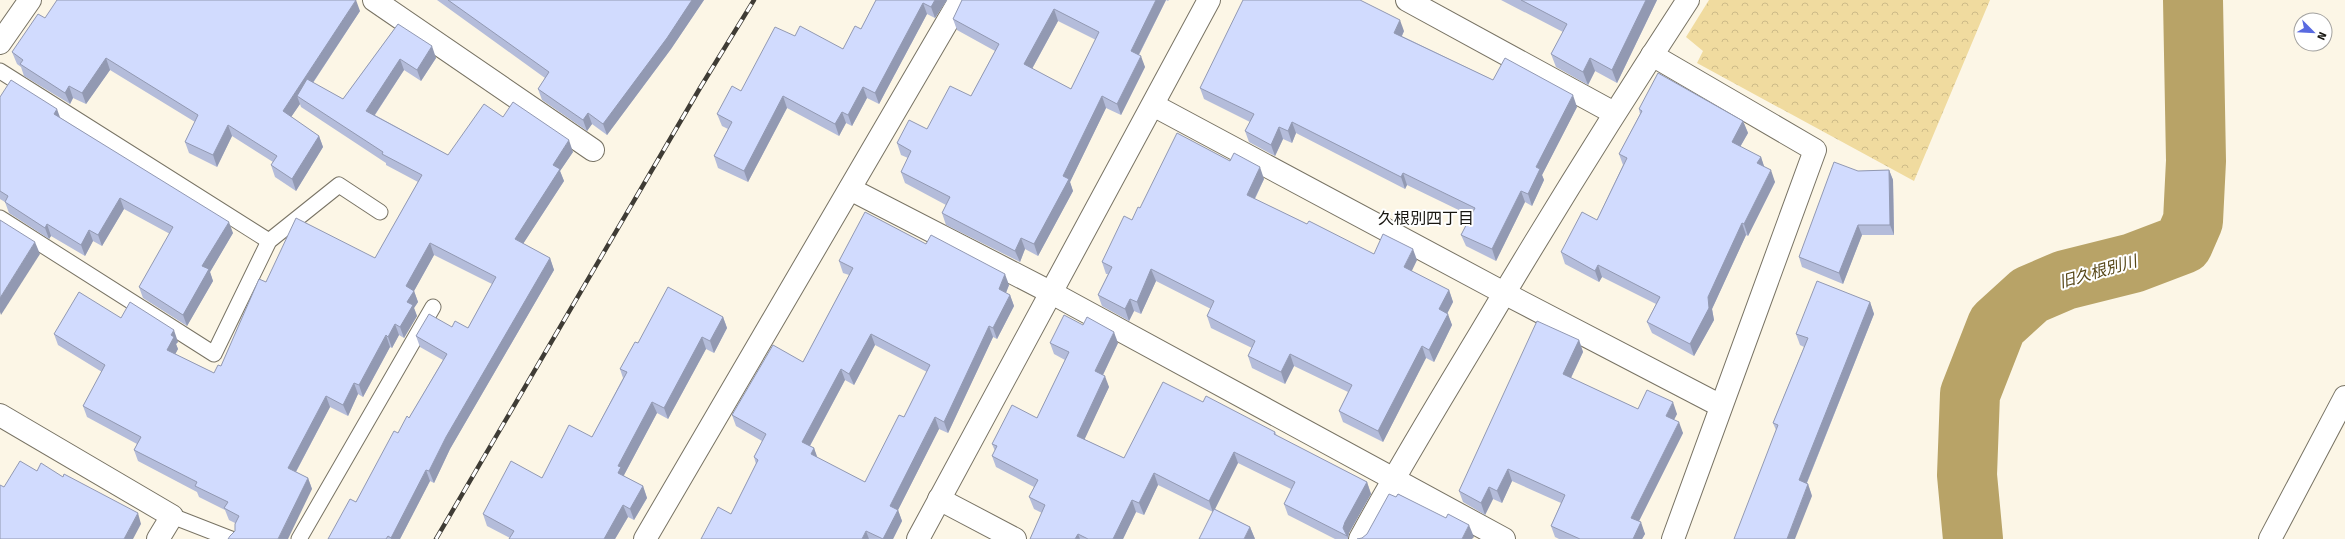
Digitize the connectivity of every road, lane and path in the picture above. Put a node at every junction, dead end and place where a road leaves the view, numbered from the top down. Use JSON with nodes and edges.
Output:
{"nodes":[{"id":1,"x":30,"y":0,"type":"edge"},
{"id":2,"x":374,"y":0,"type":"edge"},
{"id":3,"x":960,"y":0,"type":"edge"},
{"id":4,"x":1209,"y":0,"type":"edge"},
{"id":5,"x":1407,"y":0,"type":"edge"},
{"id":6,"x":1688,"y":0,"type":"edge"},
{"id":7,"x":0,"y":43,"type":"edge"},
{"id":8,"x":1652,"y":55,"type":"junction"},
{"id":9,"x":0,"y":72,"type":"edge"},
{"id":10,"x":1153,"y":105,"type":"junction"},
{"id":11,"x":1614,"y":113,"type":"junction"},
{"id":12,"x":593,"y":150,"type":"dead end"},
{"id":13,"x":850,"y":189,"type":"junction"},
{"id":14,"x":380,"y":212,"type":"dead end"},
{"id":15,"x":0,"y":218,"type":"edge"},
{"id":16,"x":269,"y":241,"type":"junction"},
{"id":17,"x":1050,"y":292,"type":"junction"},
{"id":18,"x":1504,"y":293,"type":"junction"},
{"id":19,"x":433,"y":307,"type":"dead end"},
{"id":20,"x":2345,"y":397,"type":"edge"},
{"id":21,"x":1721,"y":406,"type":"junction"},
{"id":22,"x":0,"y":414,"type":"edge"},
{"id":23,"x":1392,"y":480,"type":"junction"},
{"id":24,"x":939,"y":499,"type":"junction"},
{"id":25,"x":172,"y":516,"type":"junction"},
{"id":26,"x":158,"y":539,"type":"edge"},
{"id":27,"x":231,"y":539,"type":"edge"},
{"id":28,"x":299,"y":539,"type":"edge"},
{"id":29,"x":645,"y":539,"type":"edge"},
{"id":30,"x":918,"y":539,"type":"edge"},
{"id":31,"x":1015,"y":539,"type":"edge"},
{"id":32,"x":1360,"y":539,"type":"edge"},
{"id":33,"x":1504,"y":539,"type":"edge"},
{"id":34,"x":1673,"y":539,"type":"edge"},
{"id":35,"x":2270,"y":539,"type":"edge"}],
"edges":[{"from":1,"to":7,"type":"street"},
{"from":2,"to":12,"type":"street"},
{"from":3,"to":13,"type":"street"},
{"from":4,"to":10,"type":"street"},
{"from":5,"to":11,"type":"street"},
{"from":6,"to":8,"type":"street"},
{"from":8,"to":11,"type":"street"},
{"from":8,"to":21,"type":"street"},
{"from":9,"to":16,"type":"lane"},
{"from":10,"to":17,"type":"street"},
{"from":10,"to":18,"type":"street"},
{"from":11,"to":18,"type":"street"},
{"from":13,"to":17,"type":"street"},
{"from":13,"to":29,"type":"street"},
{"from":14,"to":16,"type":"lane"},
{"from":15,"to":16,"type":"lane"},
{"from":17,"to":23,"type":"street"},
{"from":17,"to":24,"type":"street"},
{"from":18,"to":21,"type":"street"},
{"from":18,"to":23,"type":"street"},
{"from":19,"to":28,"type":"lane"},
{"from":20,"to":35,"type":"street"},
{"from":21,"to":34,"type":"street"},
{"from":22,"to":25,"type":"street"},
{"from":23,"to":32,"type":"street"},
{"from":23,"to":33,"type":"street"},
{"from":24,"to":30,"type":"street"},
{"from":24,"to":31,"type":"street"},
{"from":25,"to":26,"type":"street"},
{"from":25,"to":27,"type":"lane"}]}
